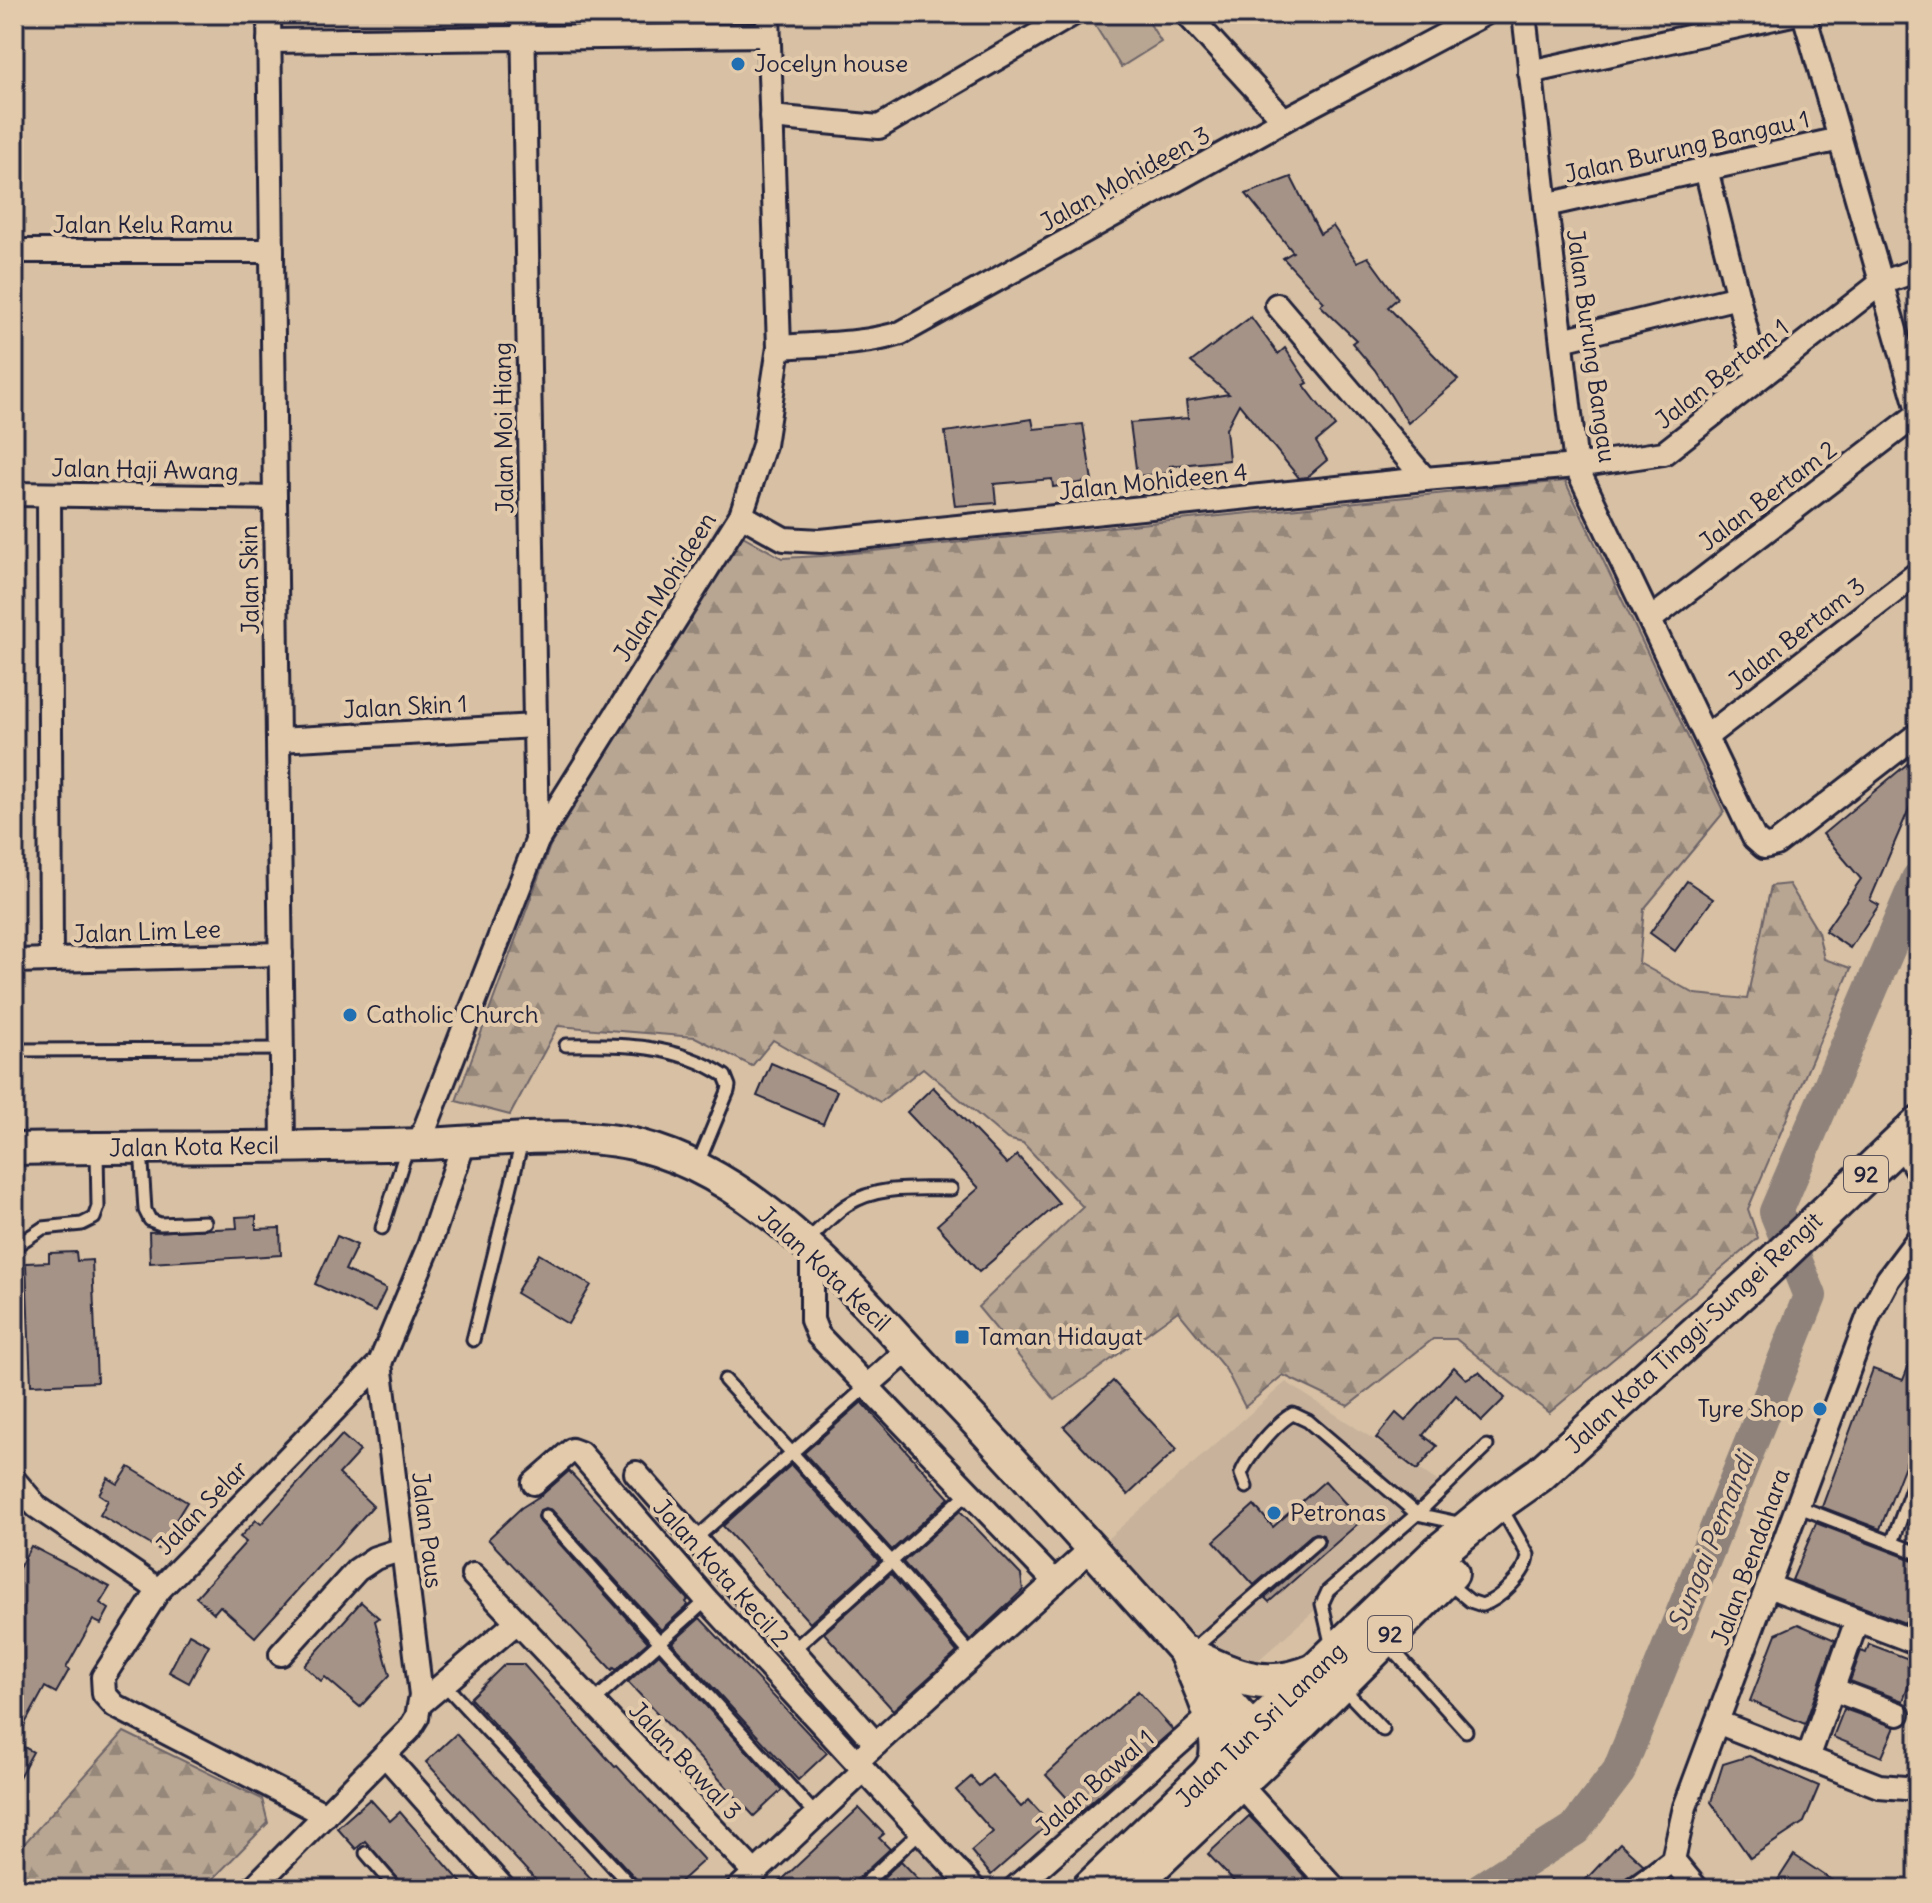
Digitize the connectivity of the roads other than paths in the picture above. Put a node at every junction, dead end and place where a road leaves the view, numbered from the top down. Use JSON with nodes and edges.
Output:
{"nodes":[{"id":1,"x":269,"y":14,"type":"edge"},
{"id":2,"x":523,"y":14,"type":"edge"},
{"id":3,"x":1073,"y":14,"type":"edge"},
{"id":4,"x":1187,"y":14,"type":"edge"},
{"id":5,"x":1484,"y":14,"type":"edge"},
{"id":6,"x":1524,"y":14,"type":"edge"},
{"id":7,"x":1792,"y":14,"type":"edge"},
{"id":8,"x":1804,"y":14,"type":"edge"},
{"id":9,"x":768,"y":25,"type":"edge"},
{"id":10,"x":523,"y":38,"type":"junction"},
{"id":11,"x":269,"y":41,"type":"junction"},
{"id":12,"x":1530,"y":72,"type":"junction"},
{"id":13,"x":771,"y":117,"type":"junction"},
{"id":14,"x":1284,"y":120,"type":"junction"},
{"id":15,"x":1840,"y":139,"type":"junction"},
{"id":16,"x":1706,"y":169,"type":"junction"},
{"id":17,"x":1546,"y":205,"type":"junction"},
{"id":18,"x":14,"y":251,"type":"edge"},
{"id":19,"x":272,"y":251,"type":"junction"},
{"id":20,"x":1918,"y":270,"type":"edge"},
{"id":21,"x":1881,"y":283,"type":"junction"},
{"id":22,"x":1738,"y":297,"type":"junction"},
{"id":23,"x":1277,"y":305,"type":"dead end"},
{"id":24,"x":1562,"y":340,"type":"junction"},
{"id":25,"x":779,"y":347,"type":"junction"},
{"id":26,"x":1758,"y":378,"type":"junction"},
{"id":27,"x":1918,"y":412,"type":"edge"},
{"id":28,"x":1576,"y":466,"type":"junction"},
{"id":29,"x":1425,"y":479,"type":"junction"},
{"id":30,"x":14,"y":494,"type":"edge"},
{"id":31,"x":49,"y":495,"type":"junction"},
{"id":32,"x":275,"y":498,"type":"junction"},
{"id":33,"x":741,"y":515,"type":"junction"},
{"id":34,"x":1918,"y":573,"type":"edge"},
{"id":35,"x":1651,"y":619,"type":"junction"},
{"id":36,"x":535,"y":726,"type":"junction"},
{"id":37,"x":1918,"y":734,"type":"edge"},
{"id":38,"x":1707,"y":736,"type":"junction"},
{"id":39,"x":278,"y":740,"type":"junction"},
{"id":40,"x":537,"y":841,"type":"junction"},
{"id":41,"x":281,"y":954,"type":"junction"},
{"id":42,"x":51,"y":960,"type":"junction"},
{"id":43,"x":14,"y":961,"type":"edge"},
{"id":44,"x":566,"y":1045,"type":"dead end"},
{"id":45,"x":282,"y":1049,"type":"junction"},
{"id":46,"x":14,"y":1050,"type":"edge"},
{"id":47,"x":1909,"y":1134,"type":"edge"},
{"id":48,"x":522,"y":1140,"type":"junction"},
{"id":49,"x":464,"y":1142,"type":"junction"},
{"id":50,"x":414,"y":1144,"type":"junction"},
{"id":51,"x":283,"y":1145,"type":"junction"},
{"id":52,"x":96,"y":1148,"type":"junction"},
{"id":53,"x":141,"y":1148,"type":"junction"},
{"id":54,"x":14,"y":1149,"type":"edge"},
{"id":55,"x":697,"y":1167,"type":"junction"},
{"id":56,"x":1918,"y":1172,"type":"edge"},
{"id":57,"x":951,"y":1189,"type":"dead end"},
{"id":58,"x":205,"y":1222,"type":"dead end"},
{"id":59,"x":382,"y":1228,"type":"dead end"},
{"id":60,"x":1918,"y":1239,"type":"edge"},
{"id":61,"x":14,"y":1247,"type":"edge"},
{"id":62,"x":808,"y":1248,"type":"junction"},
{"id":63,"x":473,"y":1340,"type":"dead end"},
{"id":64,"x":908,"y":1350,"type":"junction"},
{"id":65,"x":380,"y":1363,"type":"junction"},
{"id":66,"x":725,"y":1380,"type":"dead end"},
{"id":67,"x":868,"y":1385,"type":"junction"},
{"id":68,"x":1487,"y":1446,"type":"dead end"},
{"id":69,"x":793,"y":1452,"type":"junction"},
{"id":70,"x":1918,"y":1472,"type":"edge"},
{"id":71,"x":636,"y":1473,"type":"dead end"},
{"id":72,"x":1539,"y":1475,"type":"junction"},
{"id":73,"x":14,"y":1480,"type":"edge"},
{"id":74,"x":534,"y":1483,"type":"dead end"},
{"id":75,"x":1246,"y":1487,"type":"dead end"},
{"id":76,"x":970,"y":1491,"type":"junction"},
{"id":77,"x":1797,"y":1506,"type":"junction"},
{"id":78,"x":1417,"y":1514,"type":"junction"},
{"id":79,"x":546,"y":1516,"type":"dead end"},
{"id":80,"x":1507,"y":1518,"type":"junction"},
{"id":81,"x":1472,"y":1526,"type":"junction"},
{"id":82,"x":694,"y":1540,"type":"junction"},
{"id":83,"x":1317,"y":1541,"type":"dead end"},
{"id":84,"x":1892,"y":1543,"type":"junction"},
{"id":85,"x":1092,"y":1548,"type":"junction"},
{"id":86,"x":403,"y":1549,"type":"junction"},
{"id":87,"x":1918,"y":1553,"type":"edge"},
{"id":88,"x":891,"y":1561,"type":"junction"},
{"id":89,"x":473,"y":1575,"type":"dead end"},
{"id":90,"x":1444,"y":1580,"type":"junction"},
{"id":91,"x":1055,"y":1582,"type":"junction"},
{"id":92,"x":1768,"y":1586,"type":"junction"},
{"id":93,"x":159,"y":1590,"type":"junction"},
{"id":94,"x":707,"y":1600,"type":"junction"},
{"id":95,"x":1857,"y":1620,"type":"junction"},
{"id":96,"x":517,"y":1622,"type":"junction"},
{"id":97,"x":1384,"y":1640,"type":"junction"},
{"id":98,"x":660,"y":1642,"type":"junction"},
{"id":99,"x":1918,"y":1643,"type":"edge"},
{"id":100,"x":793,"y":1650,"type":"junction"},
{"id":101,"x":281,"y":1654,"type":"dead end"},
{"id":102,"x":1187,"y":1654,"type":"junction"},
{"id":103,"x":973,"y":1657,"type":"junction"},
{"id":104,"x":1331,"y":1669,"type":"junction"},
{"id":105,"x":444,"y":1684,"type":"junction"},
{"id":106,"x":1832,"y":1689,"type":"junction"},
{"id":107,"x":593,"y":1702,"type":"junction"},
{"id":108,"x":421,"y":1703,"type":"junction"},
{"id":109,"x":1898,"y":1714,"type":"dead end"},
{"id":110,"x":1211,"y":1715,"type":"junction"},
{"id":111,"x":1717,"y":1722,"type":"junction"},
{"id":112,"x":1383,"y":1730,"type":"dead end"},
{"id":113,"x":1466,"y":1731,"type":"dead end"},
{"id":114,"x":1264,"y":1741,"type":"junction"},
{"id":115,"x":876,"y":1744,"type":"junction"},
{"id":116,"x":385,"y":1755,"type":"junction"},
{"id":117,"x":1808,"y":1758,"type":"junction"},
{"id":118,"x":860,"y":1766,"type":"junction"},
{"id":119,"x":1222,"y":1781,"type":"junction"},
{"id":120,"x":1918,"y":1789,"type":"edge"},
{"id":121,"x":815,"y":1814,"type":"junction"},
{"id":122,"x":326,"y":1815,"type":"junction"},
{"id":123,"x":921,"y":1831,"type":"junction"},
{"id":124,"x":366,"y":1853,"type":"dead end"},
{"id":125,"x":1673,"y":1860,"type":"junction"},
{"id":126,"x":755,"y":1873,"type":"junction"},
{"id":127,"x":263,"y":1885,"type":"edge"},
{"id":128,"x":397,"y":1889,"type":"edge"},
{"id":129,"x":504,"y":1889,"type":"edge"},
{"id":130,"x":634,"y":1889,"type":"edge"},
{"id":131,"x":738,"y":1889,"type":"edge"},
{"id":132,"x":859,"y":1889,"type":"edge"},
{"id":133,"x":974,"y":1889,"type":"edge"},
{"id":134,"x":1014,"y":1889,"type":"edge"},
{"id":135,"x":1089,"y":1889,"type":"edge"},
{"id":136,"x":1128,"y":1889,"type":"edge"},
{"id":137,"x":1335,"y":1889,"type":"edge"},
{"id":138,"x":1635,"y":1889,"type":"edge"},
{"id":139,"x":1697,"y":1889,"type":"edge"}],
"edges":[{"from":1,"to":11,"type":"street","name":"Jalan Skin"},
{"from":2,"to":10,"type":"street","name":"Jalan Moi Hiang"},
{"from":3,"to":13,"type":"street"},
{"from":4,"to":14,"type":"street"},
{"from":5,"to":14,"type":"street","name":"Jalan Mohideen 3"},
{"from":6,"to":12,"type":"street","name":"Jalan Burung Bangau"},
{"from":7,"to":12,"type":"street"},
{"from":8,"to":15,"type":"street"},
{"from":9,"to":10,"type":"street"},
{"from":9,"to":13,"type":"street","name":"Jalan Mohideen"},
{"from":10,"to":11,"type":"street"},
{"from":10,"to":36,"type":"street","name":"Jalan Moi Hiang"},
{"from":11,"to":19,"type":"street","name":"Jalan Skin"},
{"from":12,"to":17,"type":"street","name":"Jalan Burung Bangau"},
{"from":13,"to":25,"type":"street","name":"Jalan Mohideen"},
{"from":14,"to":25,"type":"street","name":"Jalan Mohideen 3"},
{"from":15,"to":16,"type":"street","name":"Jalan Burung Bangau 1"},
{"from":15,"to":21,"type":"street"},
{"from":16,"to":17,"type":"street","name":"Jalan Burung Bangau 1"},
{"from":16,"to":22,"type":"street"},
{"from":17,"to":24,"type":"street","name":"Jalan Burung Bangau"},
{"from":18,"to":19,"type":"street","name":"Jalan Kelu Ramu"},
{"from":19,"to":32,"type":"street","name":"Jalan Skin"},
{"from":20,"to":21,"type":"street","name":"Jalan Bertam 1"},
{"from":21,"to":26,"type":"street","name":"Jalan Bertam 1"},
{"from":21,"to":27,"type":"street"},
{"from":22,"to":24,"type":"street"},
{"from":22,"to":26,"type":"street"},
{"from":23,"to":29,"type":"street"},
{"from":24,"to":28,"type":"street","name":"Jalan Burung Bangau"},
{"from":25,"to":33,"type":"street","name":"Jalan Mohideen"},
{"from":26,"to":28,"type":"street","name":"Jalan Bertam 1"},
{"from":27,"to":35,"type":"street","name":"Jalan Bertam 2"},
{"from":28,"to":29,"type":"street","name":"Jalan Mohideen 4"},
{"from":28,"to":35,"type":"street","name":"Jalan Burung Bangau"},
{"from":29,"to":33,"type":"street","name":"Jalan Mohideen 4"},
{"from":30,"to":31,"type":"street","name":"Jalan Haji Awang"},
{"from":31,"to":32,"type":"street","name":"Jalan Haji Awang"},
{"from":31,"to":42,"type":"street"},
{"from":32,"to":39,"type":"street","name":"Jalan Skin"},
{"from":33,"to":40,"type":"street","name":"Jalan Mohideen"},
{"from":34,"to":38,"type":"street","name":"Jalan Bertam 3"},
{"from":35,"to":38,"type":"street","name":"Jalan Burung Bangau"},
{"from":36,"to":39,"type":"street","name":"Jalan Skin 1"},
{"from":36,"to":40,"type":"street","name":"Jalan Moi Hiang"},
{"from":37,"to":38,"type":"street","name":"Jalan Burung Bangau"},
{"from":39,"to":41,"type":"street","name":"Jalan Skin"},
{"from":40,"to":50,"type":"street","name":"Jalan Mohideen"},
{"from":41,"to":42,"type":"street","name":"Jalan Lim Lee"},
{"from":41,"to":45,"type":"street","name":"Jalan Skin"},
{"from":42,"to":43,"type":"street","name":"Jalan Lim Lee"},
{"from":44,"to":55,"type":"lane"},
{"from":45,"to":46,"type":"lane"},
{"from":45,"to":51,"type":"street","name":"Jalan Skin"},
{"from":47,"to":56,"type":"street"},
{"from":47,"to":72,"type":"main road","name":"Jalan Kota Tinggi-Sungei Rengit","number":"92"},
{"from":48,"to":49,"type":"street","name":"Jalan Kota Kecil"},
{"from":48,"to":55,"type":"street","name":"Jalan Kota Kecil"},
{"from":48,"to":63,"type":"lane"},
{"from":49,"to":50,"type":"street","name":"Jalan Kota Kecil"},
{"from":49,"to":65,"type":"street","name":"Jalan Selar"},
{"from":50,"to":51,"type":"street","name":"Jalan Kota Kecil"},
{"from":50,"to":59,"type":"lane"},
{"from":51,"to":53,"type":"street","name":"Jalan Kota Kecil"},
{"from":52,"to":53,"type":"street","name":"Jalan Kota Kecil"},
{"from":52,"to":54,"type":"street","name":"Jalan Kota Kecil"},
{"from":52,"to":61,"type":"lane"},
{"from":53,"to":58,"type":"lane"},
{"from":55,"to":62,"type":"street","name":"Jalan Kota Kecil"},
{"from":57,"to":62,"type":"lane"},
{"from":60,"to":77,"type":"street","name":"Jalan Bendahara"},
{"from":62,"to":64,"type":"street","name":"Jalan Kota Kecil"},
{"from":62,"to":67,"type":"street"},
{"from":64,"to":67,"type":"street"},
{"from":64,"to":85,"type":"street","name":"Jalan Kota Kecil"},
{"from":65,"to":86,"type":"street","name":"Jalan Paus"},
{"from":65,"to":93,"type":"street","name":"Jalan Selar"},
{"from":66,"to":69,"type":"lane"},
{"from":67,"to":69,"type":"lane"},
{"from":67,"to":76,"type":"street"},
{"from":68,"to":78,"type":"lane"},
{"from":69,"to":82,"type":"lane"},
{"from":69,"to":88,"type":"lane"},
{"from":70,"to":84,"type":"lane"},
{"from":71,"to":82,"type":"street"},
{"from":72,"to":80,"type":"main road","name":"Jalan Tun Sri Lanang","number":"92"},
{"from":72,"to":81,"type":"main road","name":"Jalan Tun Sri Lanang","number":"92"},
{"from":73,"to":93,"type":"street"},
{"from":74,"to":94,"type":"street","name":"Jalan Kota Kecil 2"},
{"from":75,"to":78,"type":"lane"},
{"from":76,"to":88,"type":"lane"},
{"from":76,"to":91,"type":"street"},
{"from":77,"to":84,"type":"lane"},
{"from":77,"to":92,"type":"street","name":"Jalan Bendahara"},
{"from":78,"to":81,"type":"lane"},
{"from":78,"to":104,"type":"lane"},
{"from":79,"to":98,"type":"lane"},
{"from":80,"to":90,"type":"main road","name":"Jalan Tun Sri Lanang","number":"92"},
{"from":80,"to":90,"type":"lane"},
{"from":81,"to":104,"type":"main road","name":"Jalan Tun Sri Lanang","number":"92"},
{"from":82,"to":100,"type":"street"},
{"from":83,"to":102,"type":"lane"},
{"from":84,"to":87,"type":"lane"},
{"from":85,"to":91,"type":"street"},
{"from":85,"to":102,"type":"street","name":"Jalan Kota Kecil"},
{"from":86,"to":101,"type":"street"},
{"from":86,"to":108,"type":"street","name":"Jalan Paus"},
{"from":88,"to":100,"type":"lane"},
{"from":88,"to":103,"type":"lane"},
{"from":89,"to":96,"type":"street","name":"Jalan Bawal 3"},
{"from":90,"to":97,"type":"main road","name":"Jalan Tun Sri Lanang","number":"92"},
{"from":91,"to":103,"type":"street"},
{"from":92,"to":95,"type":"street"},
{"from":92,"to":111,"type":"street","name":"Jalan Bendahara"},
{"from":93,"to":122,"type":"street","name":"Jalan Selar"},
{"from":94,"to":98,"type":"lane"},
{"from":94,"to":118,"type":"street","name":"Jalan Kota Kecil 2"},
{"from":95,"to":99,"type":"street"},
{"from":95,"to":106,"type":"street"},
{"from":96,"to":105,"type":"street"},
{"from":96,"to":107,"type":"street","name":"Jalan Bawal 3"},
{"from":97,"to":104,"type":"main road","name":"Jalan Tun Sri Lanang","number":"92"},
{"from":97,"to":113,"type":"lane"},
{"from":98,"to":107,"type":"lane"},
{"from":98,"to":121,"type":"lane"},
{"from":100,"to":115,"type":"street"},
{"from":102,"to":104,"type":"main road"},
{"from":102,"to":110,"type":"main road"},
{"from":102,"to":114,"type":"street","name":"Jalan Kota Kecil"},
{"from":103,"to":115,"type":"street"},
{"from":104,"to":112,"type":"lane"},
{"from":104,"to":114,"type":"main road","name":"Jalan Tun Sri Lanang","number":"92"},
{"from":105,"to":108,"type":"street"},
{"from":105,"to":130,"type":"lane"},
{"from":106,"to":109,"type":"street"},
{"from":106,"to":117,"type":"street"},
{"from":107,"to":126,"type":"street","name":"Jalan Bawal 3"},
{"from":108,"to":116,"type":"street"},
{"from":110,"to":119,"type":"main road"},
{"from":110,"to":134,"type":"street","name":"Jalan Bawal 1"},
{"from":111,"to":117,"type":"street"},
{"from":111,"to":125,"type":"street","name":"Jalan Bendahara"},
{"from":114,"to":119,"type":"main road","name":"Jalan Tun Sri Lanang","number":"92"},
{"from":115,"to":118,"type":"street"},
{"from":116,"to":122,"type":"street"},
{"from":116,"to":129,"type":"street"},
{"from":117,"to":120,"type":"street"},
{"from":118,"to":121,"type":"street"},
{"from":118,"to":123,"type":"street","name":"Jalan Kota Kecil 2"},
{"from":119,"to":135,"type":"main road","name":"Jalan Tun Sri Lanang","number":"92"},
{"from":119,"to":136,"type":"main road","name":"Jalan Tun Sri Lanang","number":"92"},
{"from":119,"to":137,"type":"street"},
{"from":121,"to":126,"type":"street"},
{"from":122,"to":127,"type":"street"},
{"from":123,"to":132,"type":"lane"},
{"from":123,"to":133,"type":"street","name":"Jalan Kota Kecil 2"},
{"from":124,"to":128,"type":"lane"},
{"from":125,"to":138,"type":"street"},
{"from":125,"to":139,"type":"street"},
{"from":126,"to":131,"type":"street"}]}
